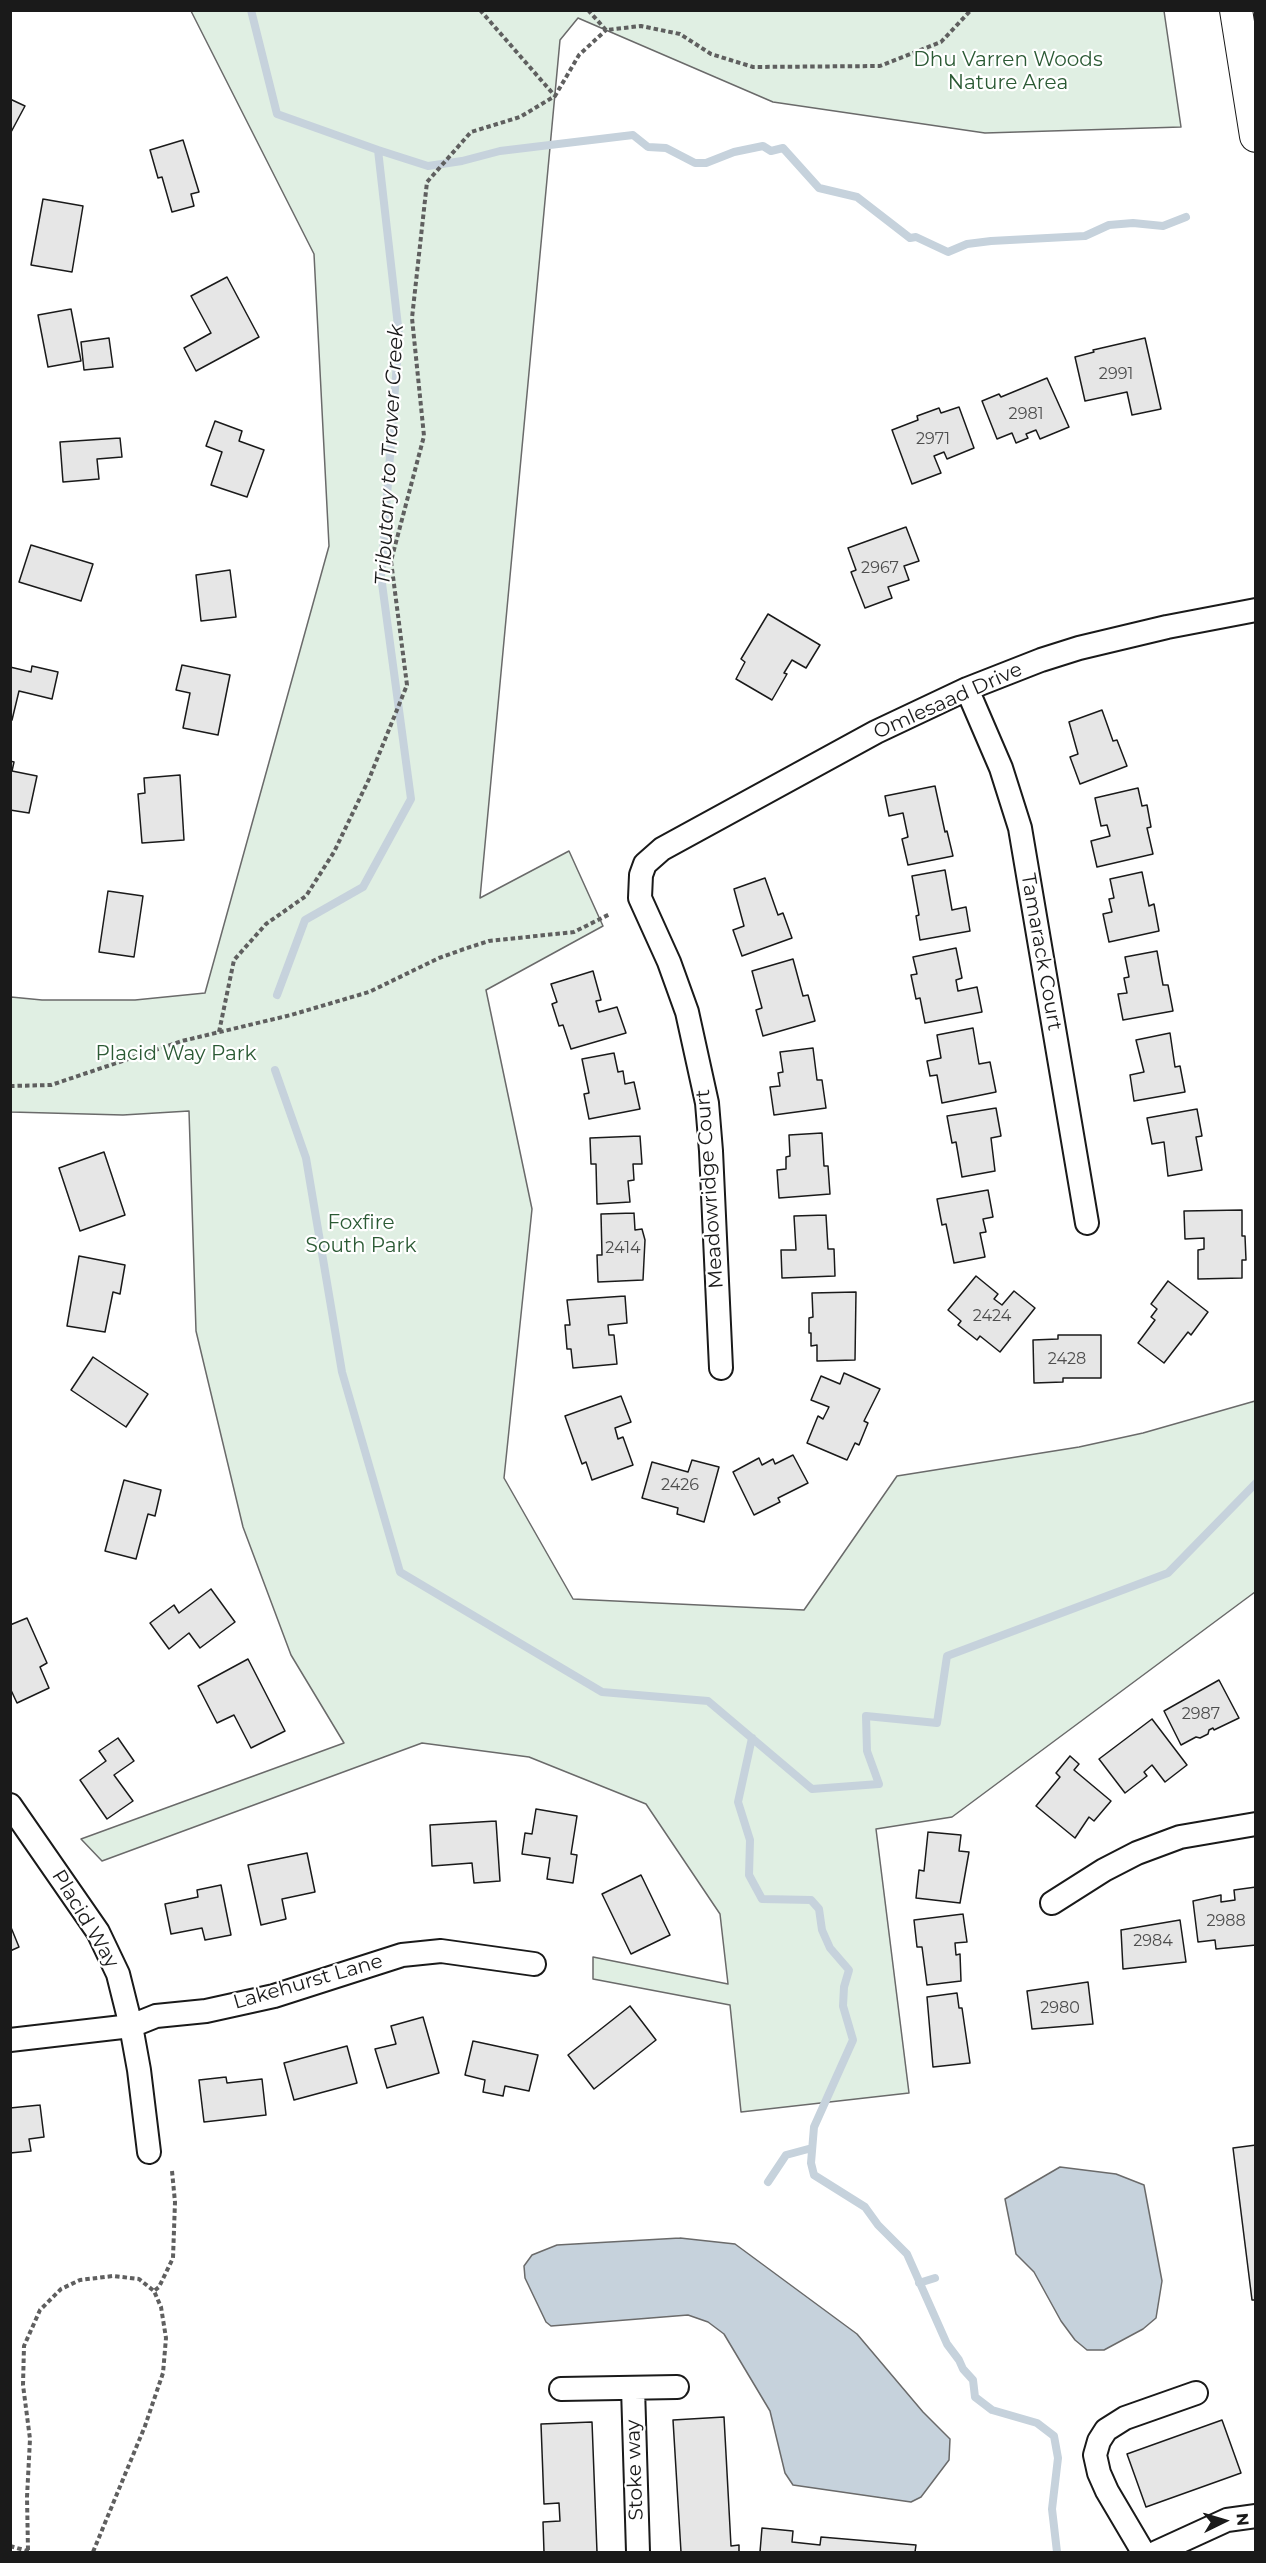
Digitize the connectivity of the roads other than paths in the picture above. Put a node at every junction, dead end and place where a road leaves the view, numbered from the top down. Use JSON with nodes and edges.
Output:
{"nodes":[{"id":1,"x":1236,"y":10,"type":"edge"},
{"id":2,"x":1256,"y":136,"type":"edge"},
{"id":3,"x":1256,"y":610,"type":"edge"},
{"id":4,"x":968,"y":689,"type":"junction"},
{"id":5,"x":662,"y":849,"type":"joint"},
{"id":6,"x":1087,"y":1223,"type":"dead end"},
{"id":7,"x":721,"y":1368,"type":"dead end"},
{"id":8,"x":10,"y":1805,"type":"edge"},
{"id":9,"x":1256,"y":1824,"type":"edge"},
{"id":10,"x":1052,"y":1903,"type":"dead end"},
{"id":11,"x":534,"y":1964,"type":"dead end"},
{"id":12,"x":131,"y":2026,"type":"junction"},
{"id":13,"x":10,"y":2040,"type":"edge"},
{"id":14,"x":149,"y":2152,"type":"dead end"},
{"id":15,"x":677,"y":2387,"type":"dead end"},
{"id":16,"x":633,"y":2388,"type":"junction"},
{"id":17,"x":561,"y":2389,"type":"dead end"},
{"id":18,"x":1196,"y":2393,"type":"dead end"},
{"id":19,"x":1256,"y":2516,"type":"edge"},
{"id":20,"x":639,"y":2553,"type":"edge"},
{"id":21,"x":1143,"y":2553,"type":"edge"},
{"id":22,"x":1157,"y":2553,"type":"edge"}],
"edges":[{"from":1,"to":2,"type":"main road"},
{"from":3,"to":4,"type":"street","name":"Omlesaad Drive"},
{"from":4,"to":5,"type":"street","name":"Omlesaad Drive"},
{"from":4,"to":6,"type":"street","name":"Tamarack Court"},
{"from":5,"to":7,"type":"street","name":"Meadowridge Court"},
{"from":8,"to":12,"type":"street","name":"Placid Way"},
{"from":9,"to":10,"type":"street"},
{"from":11,"to":12,"type":"street","name":"Lakehurst Lane"},
{"from":12,"to":13,"type":"street","name":"Lakehurst Lane"},
{"from":12,"to":14,"type":"street","name":"Placid Way"},
{"from":15,"to":16,"type":"street"},
{"from":16,"to":17,"type":"street"},
{"from":16,"to":20,"type":"street","name":"Stoke way"},
{"from":18,"to":21,"type":"street"},
{"from":19,"to":22,"type":"street"}]}
